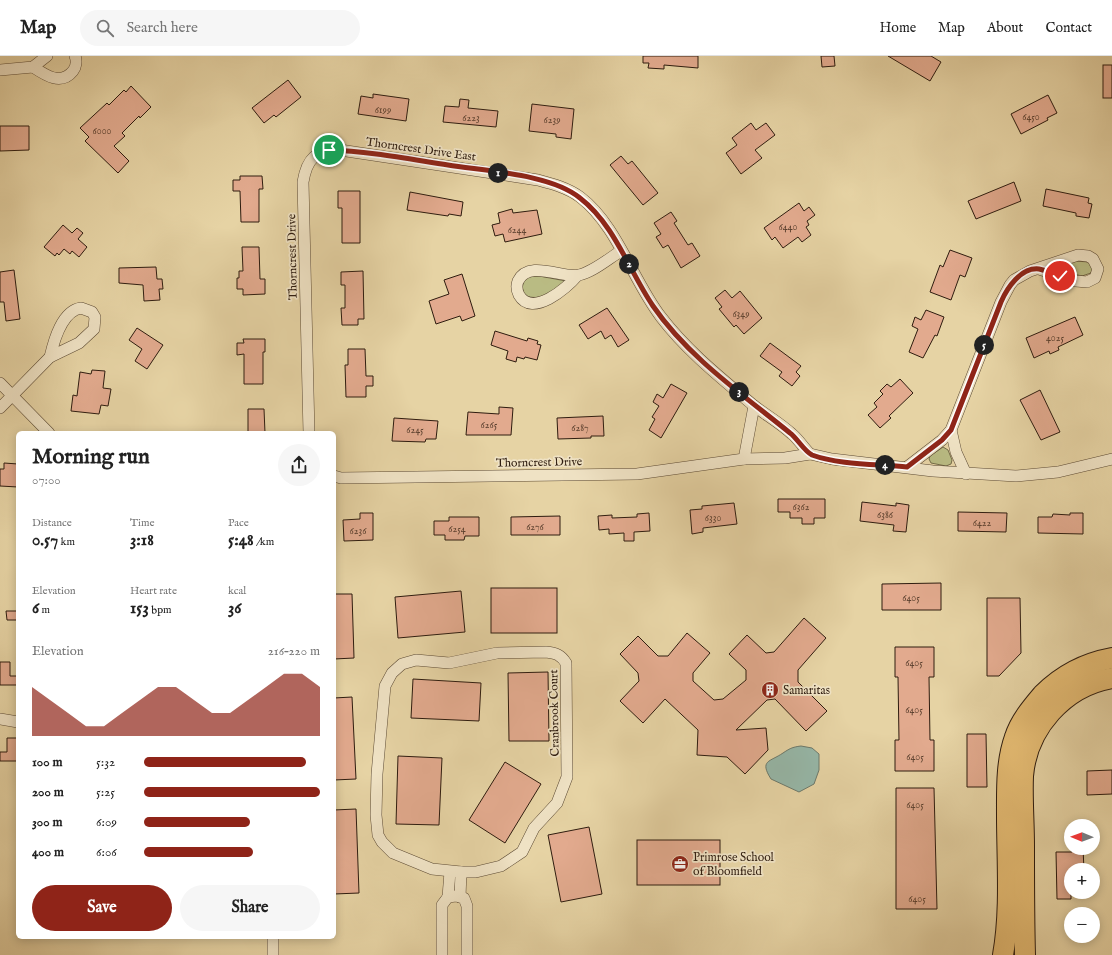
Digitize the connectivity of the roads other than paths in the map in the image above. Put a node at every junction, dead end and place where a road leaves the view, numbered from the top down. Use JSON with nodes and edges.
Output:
{"nodes":[{"id":1,"x":47,"y":56,"type":"edge"},
{"id":2,"x":74,"y":56,"type":"edge"},
{"id":3,"x":33,"y":67,"type":"junction"},
{"id":4,"x":0,"y":70,"type":"edge"},
{"id":5,"x":315,"y":156,"type":"joint"},
{"id":6,"x":621,"y":251,"type":"junction"},
{"id":7,"x":1039,"y":269,"type":"junction"},
{"id":8,"x":577,"y":276,"type":"junction"},
{"id":9,"x":50,"y":357,"type":"junction"},
{"id":10,"x":0,"y":383,"type":"edge"},
{"id":11,"x":13,"y":395,"type":"junction"},
{"id":12,"x":754,"y":406,"type":"junction"},
{"id":13,"x":0,"y":408,"type":"edge"},
{"id":14,"x":951,"y":430,"type":"junction"},
{"id":15,"x":47,"y":431,"type":"edge"},
{"id":16,"x":309,"y":431,"type":"edge"},
{"id":17,"x":810,"y":454,"type":"junction"},
{"id":18,"x":744,"y":459,"type":"junction"},
{"id":19,"x":1112,"y":459,"type":"edge"},
{"id":20,"x":907,"y":467,"type":"junction"},
{"id":21,"x":966,"y":474,"type":"junction"},
{"id":22,"x":336,"y":477,"type":"edge"},
{"id":23,"x":1112,"y":658,"type":"edge"},
{"id":24,"x":1112,"y":678,"type":"edge"},
{"id":25,"x":0,"y":719,"type":"edge"},
{"id":26,"x":16,"y":722,"type":"edge"},
{"id":27,"x":456,"y":872,"type":"junction"},
{"id":28,"x":448,"y":897,"type":"junction"},
{"id":29,"x":460,"y":897,"type":"junction"},
{"id":30,"x":273,"y":939,"type":"edge"},
{"id":31,"x":273,"y":955,"type":"edge"},
{"id":32,"x":442,"y":955,"type":"edge"},
{"id":33,"x":468,"y":955,"type":"edge"},
{"id":34,"x":1003,"y":955,"type":"edge"},
{"id":35,"x":1025,"y":955,"type":"edge"}],
"edges":[{"from":1,"to":3,"type":"street"},
{"from":2,"to":3,"type":"street"},
{"from":3,"to":4,"type":"street"},
{"from":5,"to":6,"type":"street","name":"Thorncrest Drive East"},
{"from":5,"to":16,"type":"street","name":"Thorncrest Drive"},
{"from":6,"to":8,"type":"street"},
{"from":6,"to":12,"type":"street","name":"Thorncrest Drive East"},
{"from":7,"to":7,"type":"street"},
{"from":7,"to":14,"type":"street"},
{"from":8,"to":8,"type":"street"},
{"from":9,"to":9,"type":"street"},
{"from":9,"to":11,"type":"street"},
{"from":10,"to":11,"type":"street"},
{"from":11,"to":13,"type":"street"},
{"from":11,"to":15,"type":"street"},
{"from":12,"to":17,"type":"street","name":"Thorncrest Drive East"},
{"from":12,"to":18,"type":"street"},
{"from":14,"to":20,"type":"street"},
{"from":14,"to":21,"type":"street"},
{"from":17,"to":18,"type":"street","name":"Thorncrest Drive"},
{"from":17,"to":20,"type":"street","name":"Thorncrest Drive"},
{"from":18,"to":22,"type":"street","name":"Thorncrest Drive"},
{"from":19,"to":21,"type":"street","name":"Thorncrest Drive"},
{"from":20,"to":21,"type":"street","name":"Thorncrest Drive"},
{"from":23,"to":34,"type":"highway"},
{"from":24,"to":35,"type":"highway"},
{"from":25,"to":26,"type":"street"},
{"from":27,"to":27,"type":"street","name":"Cranbrook Court"},
{"from":27,"to":28,"type":"street"},
{"from":27,"to":29,"type":"street"},
{"from":28,"to":29,"type":"street"},
{"from":28,"to":32,"type":"street"},
{"from":29,"to":33,"type":"street"},
{"from":30,"to":31,"type":"street"}]}
